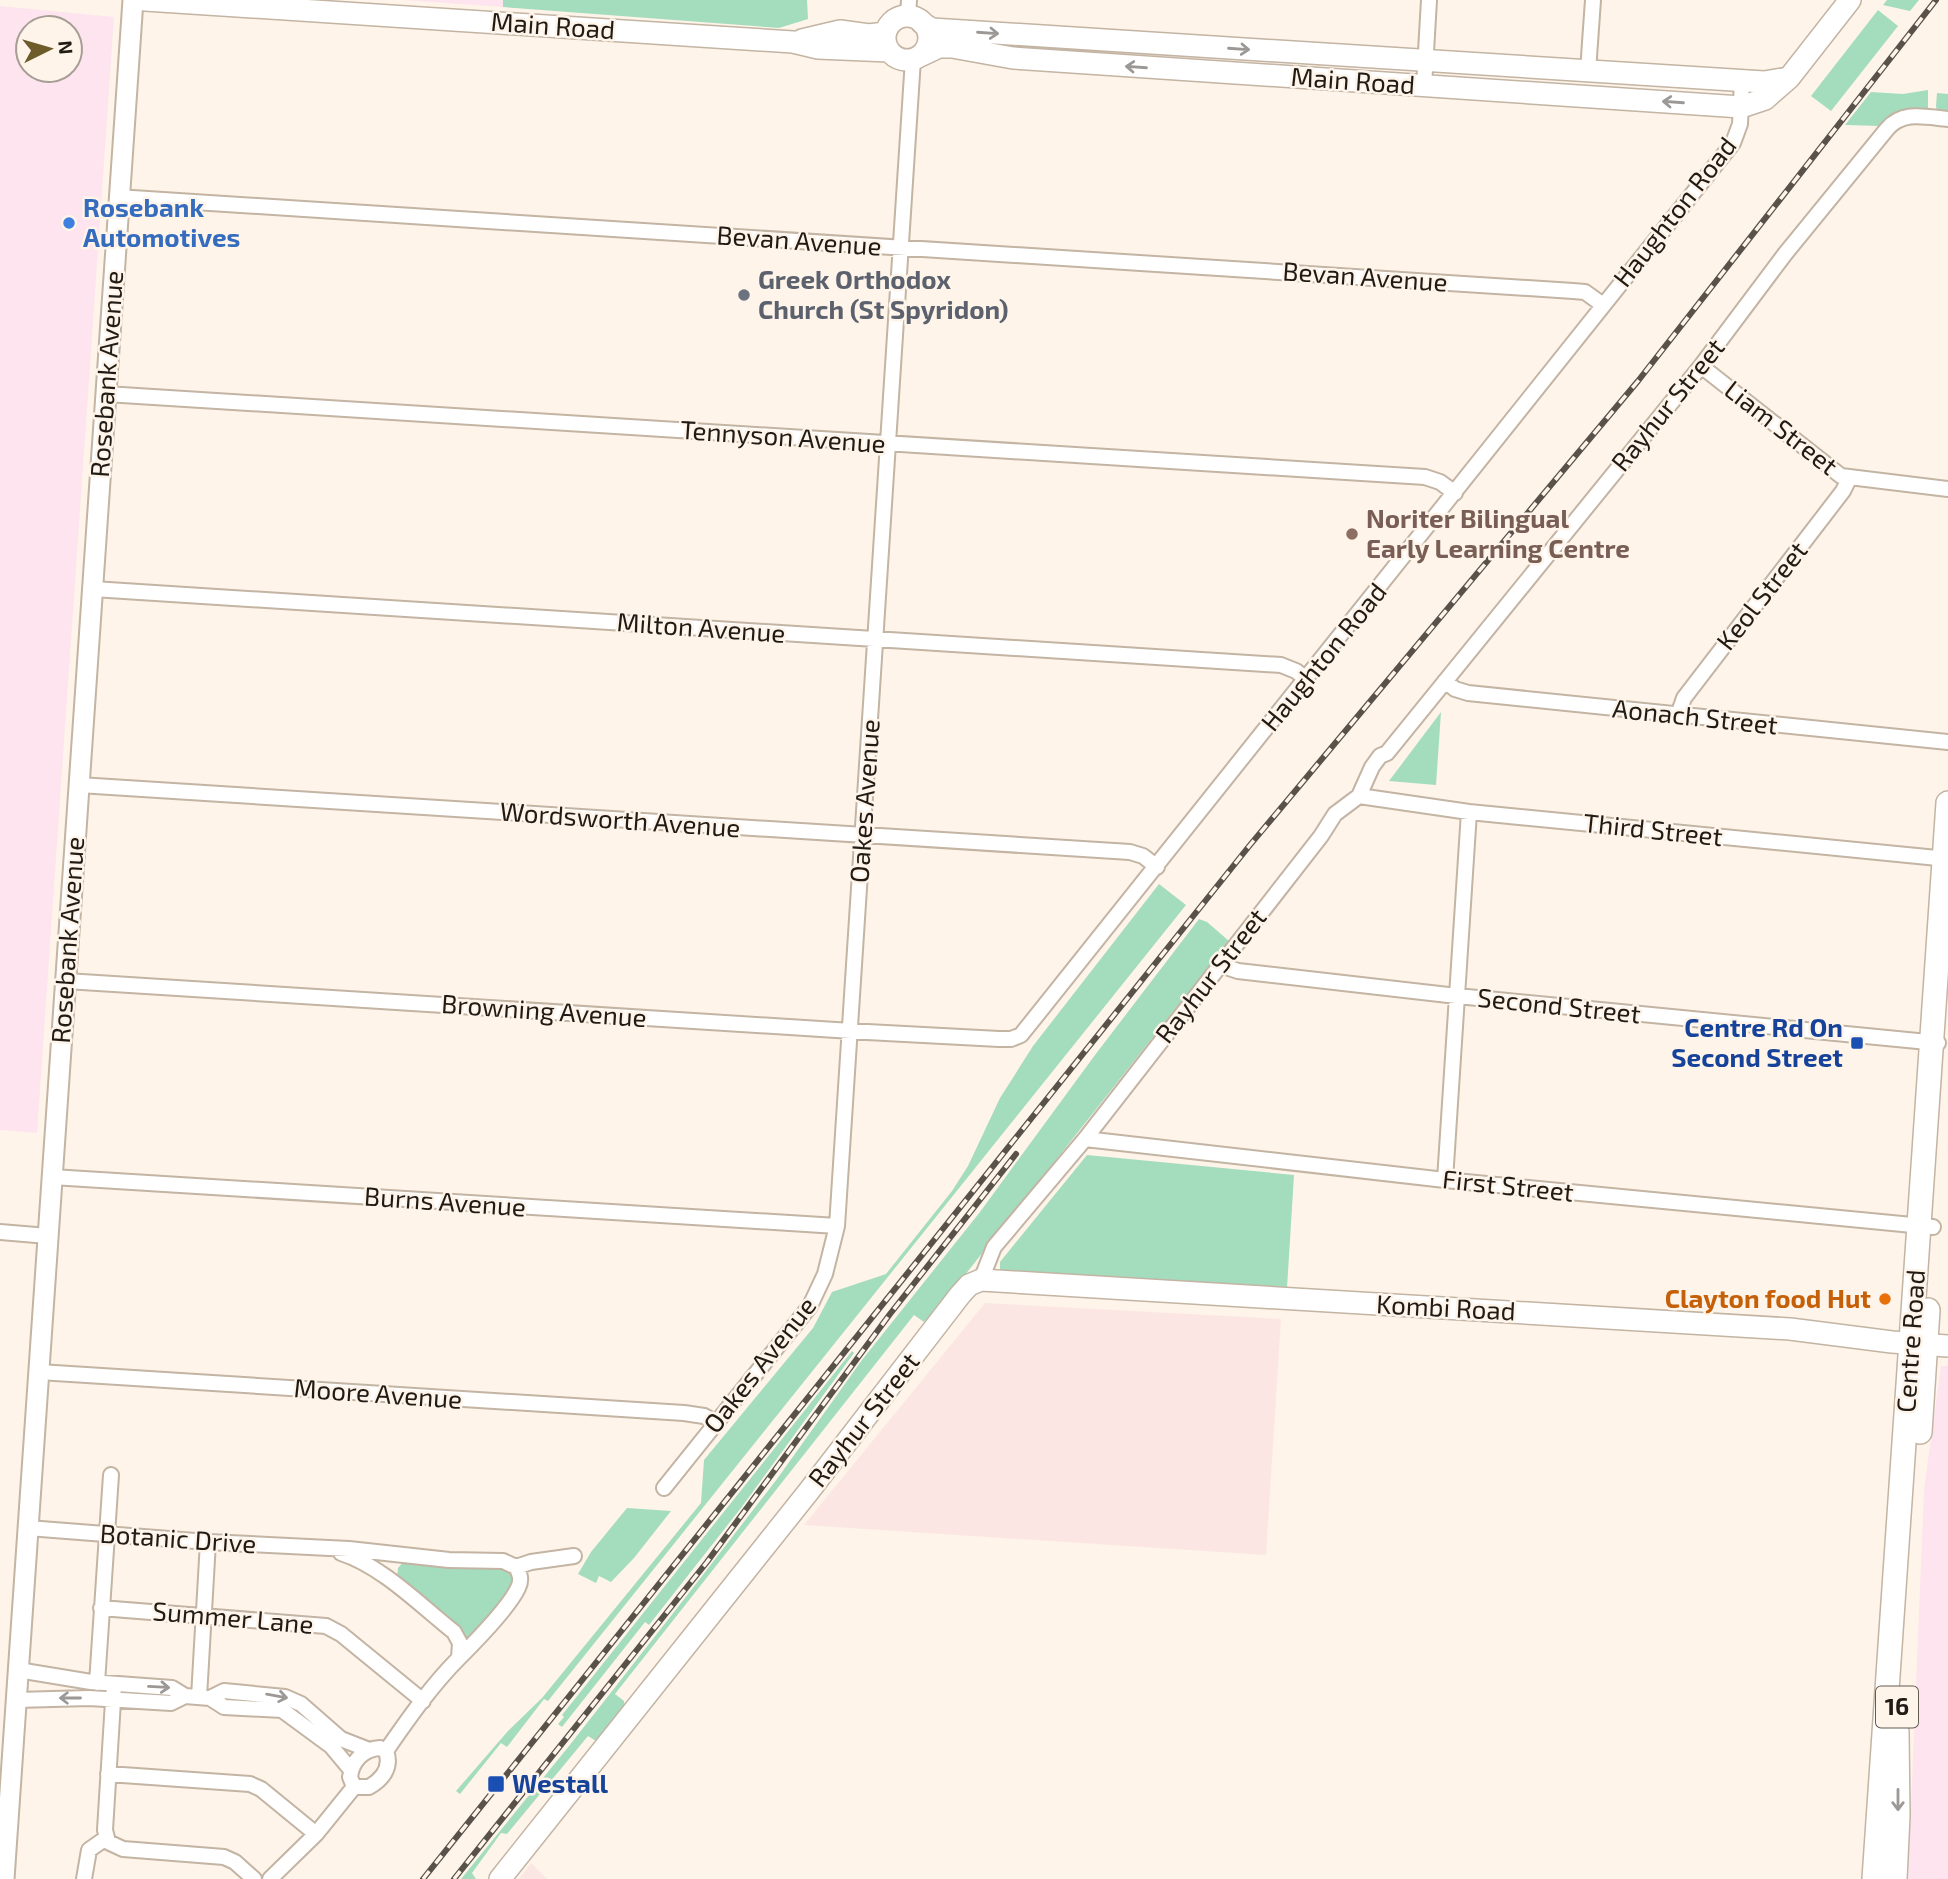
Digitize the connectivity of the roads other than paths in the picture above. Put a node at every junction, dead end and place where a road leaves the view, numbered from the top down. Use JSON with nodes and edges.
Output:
{"nodes":[{"id":1,"x":133,"y":0,"type":"edge"},
{"id":2,"x":145,"y":0,"type":"edge"},
{"id":3,"x":1430,"y":0,"type":"edge"},
{"id":4,"x":1593,"y":0,"type":"edge"},
{"id":5,"x":1850,"y":0,"type":"edge"},
{"id":6,"x":913,"y":13,"type":"edge"},
{"id":7,"x":887,"y":42,"type":"junction"},
{"id":8,"x":1188,"y":46,"type":"junction"},
{"id":9,"x":916,"y":58,"type":"junction"},
{"id":10,"x":1426,"y":61,"type":"junction"},
{"id":11,"x":1522,"y":67,"type":"junction"},
{"id":12,"x":1186,"y":71,"type":"junction"},
{"id":13,"x":1588,"y":71,"type":"junction"},
{"id":14,"x":1788,"y":78,"type":"junction"},
{"id":15,"x":1742,"y":80,"type":"junction"},
{"id":16,"x":1424,"y":86,"type":"junction"},
{"id":17,"x":1520,"y":92,"type":"junction"},
{"id":18,"x":1741,"y":107,"type":"junction"},
{"id":19,"x":1948,"y":119,"type":"edge"},
{"id":20,"x":117,"y":197,"type":"junction"},
{"id":21,"x":900,"y":248,"type":"junction"},
{"id":22,"x":1603,"y":305,"type":"junction"},
{"id":23,"x":1701,"y":366,"type":"junction"},
{"id":24,"x":106,"y":394,"type":"junction"},
{"id":25,"x":888,"y":443,"type":"junction"},
{"id":26,"x":1849,"y":479,"type":"junction"},
{"id":27,"x":1948,"y":489,"type":"edge"},
{"id":28,"x":1455,"y":493,"type":"junction"},
{"id":29,"x":93,"y":589,"type":"junction"},
{"id":30,"x":876,"y":639,"type":"junction"},
{"id":31,"x":1306,"y":679,"type":"junction"},
{"id":32,"x":1445,"y":681,"type":"junction"},
{"id":33,"x":1678,"y":715,"type":"junction"},
{"id":34,"x":1948,"y":743,"type":"edge"},
{"id":35,"x":79,"y":785,"type":"junction"},
{"id":36,"x":1359,"y":796,"type":"junction"},
{"id":37,"x":1948,"y":803,"type":"edge"},
{"id":38,"x":1469,"y":812,"type":"junction"},
{"id":39,"x":863,"y":835,"type":"junction"},
{"id":40,"x":1946,"y":859,"type":"edge"},
{"id":41,"x":1157,"y":867,"type":"junction"},
{"id":42,"x":1948,"y":959,"type":"edge"},
{"id":43,"x":1223,"y":960,"type":"junction"},
{"id":44,"x":66,"y":981,"type":"junction"},
{"id":45,"x":1457,"y":996,"type":"junction"},
{"id":46,"x":851,"y":1031,"type":"junction"},
{"id":47,"x":1021,"y":1035,"type":"joint"},
{"id":48,"x":1936,"y":1043,"type":"junction"},
{"id":49,"x":1085,"y":1139,"type":"junction"},
{"id":50,"x":52,"y":1177,"type":"junction"},
{"id":51,"x":1445,"y":1180,"type":"junction"},
{"id":52,"x":837,"y":1226,"type":"junction"},
{"id":53,"x":1926,"y":1226,"type":"junction"},
{"id":54,"x":0,"y":1232,"type":"edge"},
{"id":55,"x":48,"y":1236,"type":"junction"},
{"id":56,"x":981,"y":1280,"type":"junction"},
{"id":57,"x":1928,"y":1344,"type":"edge"},
{"id":58,"x":39,"y":1372,"type":"junction"},
{"id":59,"x":715,"y":1422,"type":"junction"},
{"id":60,"x":111,"y":1475,"type":"dead end"},
{"id":61,"x":664,"y":1488,"type":"dead end"},
{"id":62,"x":28,"y":1528,"type":"junction"},
{"id":63,"x":107,"y":1534,"type":"junction"},
{"id":64,"x":208,"y":1542,"type":"junction"},
{"id":65,"x":328,"y":1549,"type":"junction"},
{"id":66,"x":403,"y":1555,"type":"junction"},
{"id":67,"x":574,"y":1556,"type":"dead end"},
{"id":68,"x":516,"y":1567,"type":"junction"},
{"id":69,"x":393,"y":1584,"type":"junction"},
{"id":70,"x":101,"y":1608,"type":"junction"},
{"id":71,"x":203,"y":1616,"type":"junction"},
{"id":72,"x":459,"y":1658,"type":"junction"},
{"id":73,"x":18,"y":1670,"type":"junction"},
{"id":74,"x":97,"y":1683,"type":"junction"},
{"id":75,"x":114,"y":1692,"type":"junction"},
{"id":76,"x":198,"y":1697,"type":"junction"},
{"id":77,"x":16,"y":1700,"type":"junction"},
{"id":78,"x":424,"y":1701,"type":"junction"},
{"id":79,"x":369,"y":1750,"type":"junction"},
{"id":80,"x":386,"y":1751,"type":"junction"},
{"id":81,"x":351,"y":1770,"type":"junction"},
{"id":82,"x":108,"y":1774,"type":"junction"},
{"id":83,"x":354,"y":1787,"type":"junction"},
{"id":84,"x":317,"y":1834,"type":"junction"},
{"id":85,"x":106,"y":1838,"type":"junction"},
{"id":86,"x":502,"y":1878,"type":"edge"},
{"id":87,"x":4,"y":1879,"type":"edge"},
{"id":88,"x":84,"y":1879,"type":"edge"},
{"id":89,"x":254,"y":1879,"type":"edge"},
{"id":90,"x":270,"y":1879,"type":"edge"},
{"id":91,"x":1874,"y":1879,"type":"edge"},
{"id":92,"x":1895,"y":1879,"type":"edge"}],
"edges":[{"from":1,"to":20,"type":"street","name":"Rosebank Avenue"},
{"from":2,"to":7,"type":"main road","name":"Main Road"},
{"from":3,"to":10,"type":"street"},
{"from":4,"to":13,"type":"street"},
{"from":5,"to":14,"type":"main road","name":"Haughton Road"},
{"from":6,"to":7,"type":"main road"},
{"from":6,"to":8,"type":"main road","name":"Main Road","one_way":true},
{"from":6,"to":9,"type":"main road"},
{"from":7,"to":9,"type":"main road"},
{"from":8,"to":10,"type":"main road","name":"Main Road","one_way":true},
{"from":8,"to":12,"type":"main road"},
{"from":12,"to":9,"type":"main road","name":"Main Road","one_way":true},
{"from":9,"to":21,"type":"street","name":"Oakes Avenue"},
{"from":10,"to":11,"type":"main road","name":"Main Road"},
{"from":10,"to":16,"type":"street"},
{"from":11,"to":13,"type":"main road","name":"Main Road"},
{"from":11,"to":17,"type":"main road"},
{"from":12,"to":16,"type":"main road","name":"Main Road"},
{"from":13,"to":15,"type":"main road","name":"Main Road"},
{"from":14,"to":15,"type":"main road"},
{"from":14,"to":18,"type":"main road","name":"Haughton Road"},
{"from":15,"to":18,"type":"street","name":"Haughton Road"},
{"from":16,"to":17,"type":"main road","name":"Main Road"},
{"from":18,"to":17,"type":"main road","name":"Main Road","one_way":true},
{"from":18,"to":22,"type":"street","name":"Haughton Road"},
{"from":19,"to":23,"type":"street","name":"Rayhur Street"},
{"from":20,"to":21,"type":"street","name":"Bevan Avenue"},
{"from":20,"to":24,"type":"street","name":"Rosebank Avenue"},
{"from":21,"to":22,"type":"street","name":"Bevan Avenue"},
{"from":21,"to":25,"type":"street","name":"Oakes Avenue"},
{"from":22,"to":28,"type":"street","name":"Haughton Road"},
{"from":23,"to":26,"type":"street","name":"Liam Street"},
{"from":23,"to":32,"type":"street","name":"Rayhur Street"},
{"from":24,"to":25,"type":"street","name":"Tennyson Avenue"},
{"from":24,"to":29,"type":"street","name":"Rosebank Avenue"},
{"from":25,"to":28,"type":"street","name":"Tennyson Avenue"},
{"from":25,"to":30,"type":"street","name":"Oakes Avenue"},
{"from":26,"to":27,"type":"street","name":"Liam Street"},
{"from":26,"to":33,"type":"street","name":"Keol Street"},
{"from":28,"to":31,"type":"street","name":"Haughton Road"},
{"from":29,"to":30,"type":"street","name":"Milton Avenue"},
{"from":29,"to":35,"type":"street","name":"Rosebank Avenue"},
{"from":30,"to":31,"type":"street","name":"Milton Avenue"},
{"from":30,"to":39,"type":"street","name":"Oakes Avenue"},
{"from":31,"to":41,"type":"street","name":"Haughton Road"},
{"from":32,"to":33,"type":"street","name":"Aonach Street"},
{"from":32,"to":36,"type":"street","name":"Rayhur Street"},
{"from":33,"to":34,"type":"street","name":"Aonach Street"},
{"from":35,"to":39,"type":"street","name":"Wordsworth Avenue"},
{"from":35,"to":44,"type":"street","name":"Rosebank Avenue"},
{"from":36,"to":38,"type":"street","name":"Third Street"},
{"from":36,"to":43,"type":"street","name":"Rayhur Street"},
{"from":37,"to":40,"type":"main road","name":"Centre Road","number":"16"},
{"from":38,"to":40,"type":"street","name":"Third Street"},
{"from":38,"to":45,"type":"street"},
{"from":39,"to":41,"type":"street","name":"Wordsworth Avenue"},
{"from":39,"to":46,"type":"street","name":"Oakes Avenue"},
{"from":40,"to":48,"type":"main road","name":"Centre Road","number":"16"},
{"from":41,"to":47,"type":"street","name":"Haughton Road"},
{"from":42,"to":48,"type":"main road","name":"Centre Road","number":"16"},
{"from":43,"to":45,"type":"street","name":"Second Street"},
{"from":43,"to":49,"type":"street","name":"Rayhur Street"},
{"from":44,"to":46,"type":"street","name":"Browning Avenue"},
{"from":44,"to":50,"type":"street","name":"Rosebank Avenue"},
{"from":45,"to":48,"type":"street","name":"Second Street"},
{"from":45,"to":51,"type":"street"},
{"from":46,"to":47,"type":"street","name":"Browning Avenue"},
{"from":46,"to":52,"type":"street","name":"Oakes Avenue"},
{"from":48,"to":53,"type":"main road","name":"Centre Road","number":"16"},
{"from":49,"to":51,"type":"street","name":"First Street"},
{"from":49,"to":56,"type":"street","name":"Rayhur Street"},
{"from":50,"to":52,"type":"street","name":"Burns Avenue"},
{"from":50,"to":55,"type":"street","name":"Rosebank Avenue"},
{"from":51,"to":53,"type":"street","name":"First Street"},
{"from":52,"to":59,"type":"street","name":"Oakes Avenue"},
{"from":53,"to":57,"type":"main road","name":"Centre Road","number":"16"},
{"from":54,"to":55,"type":"street"},
{"from":55,"to":58,"type":"street","name":"Rosebank Avenue"},
{"from":56,"to":57,"type":"main road","name":"Kombi Road"},
{"from":56,"to":86,"type":"main road","name":"Rayhur Street"},
{"from":57,"to":91,"type":"main road","name":"Centre Road","number":"16"},
{"from":57,"to":92,"type":"main road","name":"Centre Road","number":"16","one_way":true},
{"from":58,"to":59,"type":"street","name":"Moore Avenue"},
{"from":58,"to":62,"type":"street","name":"Rosebank Avenue"},
{"from":59,"to":61,"type":"street","name":"Oakes Avenue"},
{"from":60,"to":63,"type":"street"},
{"from":62,"to":63,"type":"street","name":"Botanic Drive"},
{"from":62,"to":73,"type":"street","name":"Rosebank Avenue"},
{"from":63,"to":64,"type":"street","name":"Botanic Drive"},
{"from":63,"to":70,"type":"street"},
{"from":64,"to":65,"type":"street","name":"Botanic Drive"},
{"from":64,"to":71,"type":"street"},
{"from":65,"to":66,"type":"street","name":"Botanic Drive"},
{"from":65,"to":69,"type":"street","name":"Botanic Drive"},
{"from":66,"to":68,"type":"street","name":"Botanic Drive"},
{"from":66,"to":69,"type":"street"},
{"from":67,"to":68,"type":"street","name":"Botanic Drive"},
{"from":68,"to":72,"type":"street"},
{"from":69,"to":72,"type":"street","name":"Botanic Drive"},
{"from":70,"to":71,"type":"street","name":"Summer Lane"},
{"from":70,"to":74,"type":"street"},
{"from":71,"to":76,"type":"street"},
{"from":71,"to":78,"type":"street","name":"Summer Lane"},
{"from":72,"to":78,"type":"street"},
{"from":73,"to":74,"type":"street"},
{"from":73,"to":77,"type":"street","name":"Rosebank Avenue"},
{"from":74,"to":75,"type":"street"},
{"from":75,"to":76,"type":"street"},
{"from":75,"to":77,"type":"street","one_way":true},
{"from":75,"to":82,"type":"street"},
{"from":76,"to":79,"type":"street","one_way":true},
{"from":76,"to":81,"type":"street"},
{"from":77,"to":87,"type":"street","name":"Rosebank Avenue"},
{"from":78,"to":80,"type":"street"},
{"from":79,"to":80,"type":"street"},
{"from":79,"to":81,"type":"street"},
{"from":80,"to":83,"type":"street"},
{"from":81,"to":83,"type":"street"},
{"from":82,"to":84,"type":"street"},
{"from":82,"to":85,"type":"street"},
{"from":83,"to":84,"type":"street"},
{"from":84,"to":90,"type":"street"},
{"from":85,"to":88,"type":"street"},
{"from":85,"to":89,"type":"street"}]}
